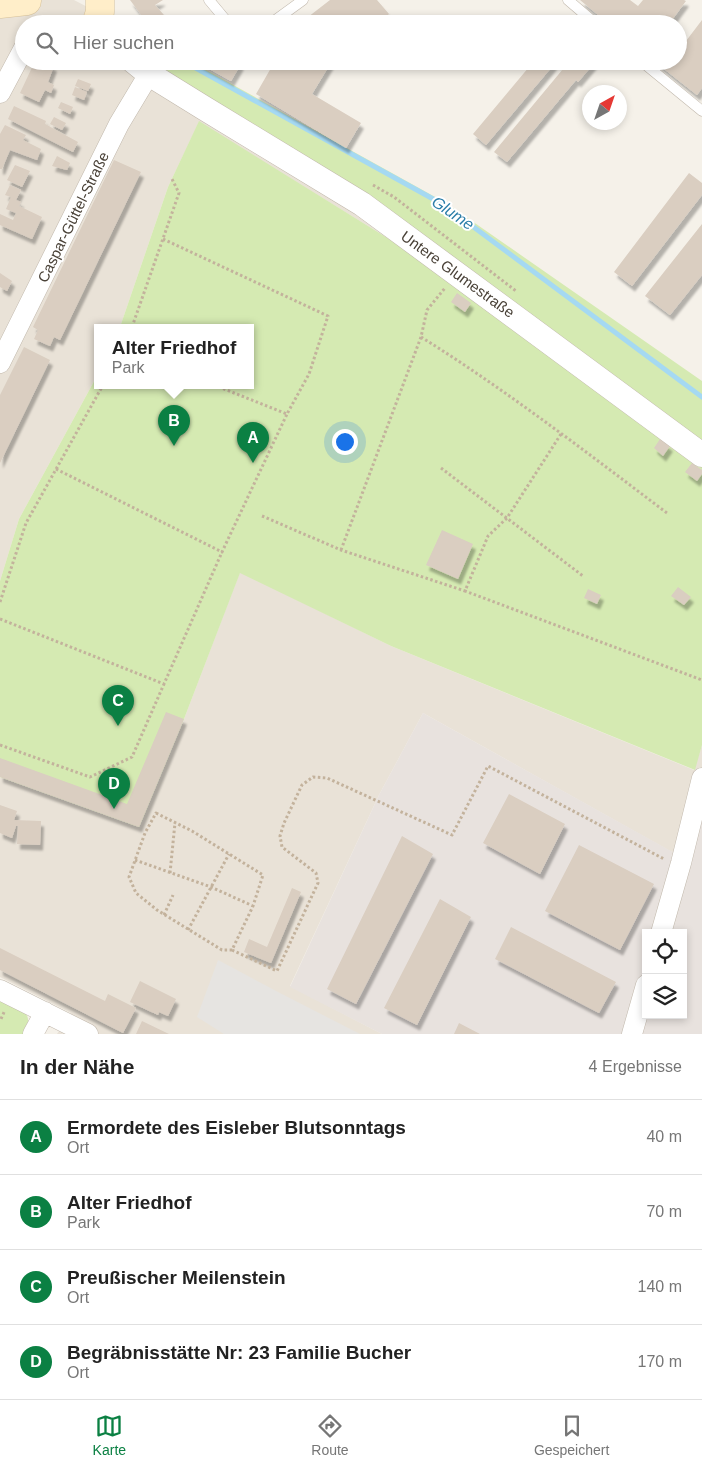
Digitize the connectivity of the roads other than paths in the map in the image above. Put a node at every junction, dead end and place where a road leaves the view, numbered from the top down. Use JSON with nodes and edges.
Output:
{"nodes":[{"id":1,"x":100,"y":0,"type":"edge"},
{"id":2,"x":209,"y":0,"type":"edge"},
{"id":3,"x":303,"y":0,"type":"edge"},
{"id":4,"x":568,"y":0,"type":"edge"},
{"id":5,"x":0,"y":4,"type":"edge"},
{"id":6,"x":29,"y":8,"type":"edge"},
{"id":7,"x":99,"y":15,"type":"edge"},
{"id":8,"x":222,"y":15,"type":"edge"},
{"id":9,"x":282,"y":15,"type":"edge"},
{"id":10,"x":586,"y":15,"type":"edge"},
{"id":11,"x":15,"y":65,"type":"edge"},
{"id":12,"x":140,"y":70,"type":"edge"},
{"id":13,"x":146,"y":70,"type":"edge"},
{"id":14,"x":652,"y":70,"type":"edge"},
{"id":15,"x":0,"y":93,"type":"edge"},
{"id":16,"x":702,"y":111,"type":"edge"},
{"id":17,"x":0,"y":363,"type":"edge"},
{"id":18,"x":702,"y":455,"type":"edge"},
{"id":19,"x":702,"y":778,"type":"edge"},
{"id":20,"x":661,"y":929,"type":"edge"},
{"id":21,"x":0,"y":990,"type":"edge"},
{"id":22,"x":642,"y":998,"type":"edge"},
{"id":23,"x":45,"y":1012,"type":"junction"},
{"id":24,"x":33,"y":1034,"type":"edge"},
{"id":25,"x":88,"y":1034,"type":"edge"},
{"id":26,"x":632,"y":1034,"type":"edge"}],
"edges":[{"from":1,"to":7,"type":"main road"},
{"from":2,"to":8,"type":"lane"},
{"from":3,"to":9,"type":"lane"},
{"from":4,"to":10,"type":"lane"},
{"from":5,"to":6,"type":"main road"},
{"from":11,"to":15,"type":"street"},
{"from":12,"to":17,"type":"street","name":"Caspar-Güttel-Straße"},
{"from":13,"to":18,"type":"street","name":"Untere Glumestraße"},
{"from":14,"to":16,"type":"lane"},
{"from":19,"to":20,"type":"street"},
{"from":21,"to":23,"type":"street"},
{"from":22,"to":26,"type":"street"},
{"from":23,"to":24,"type":"street"},
{"from":23,"to":25,"type":"street"}]}
